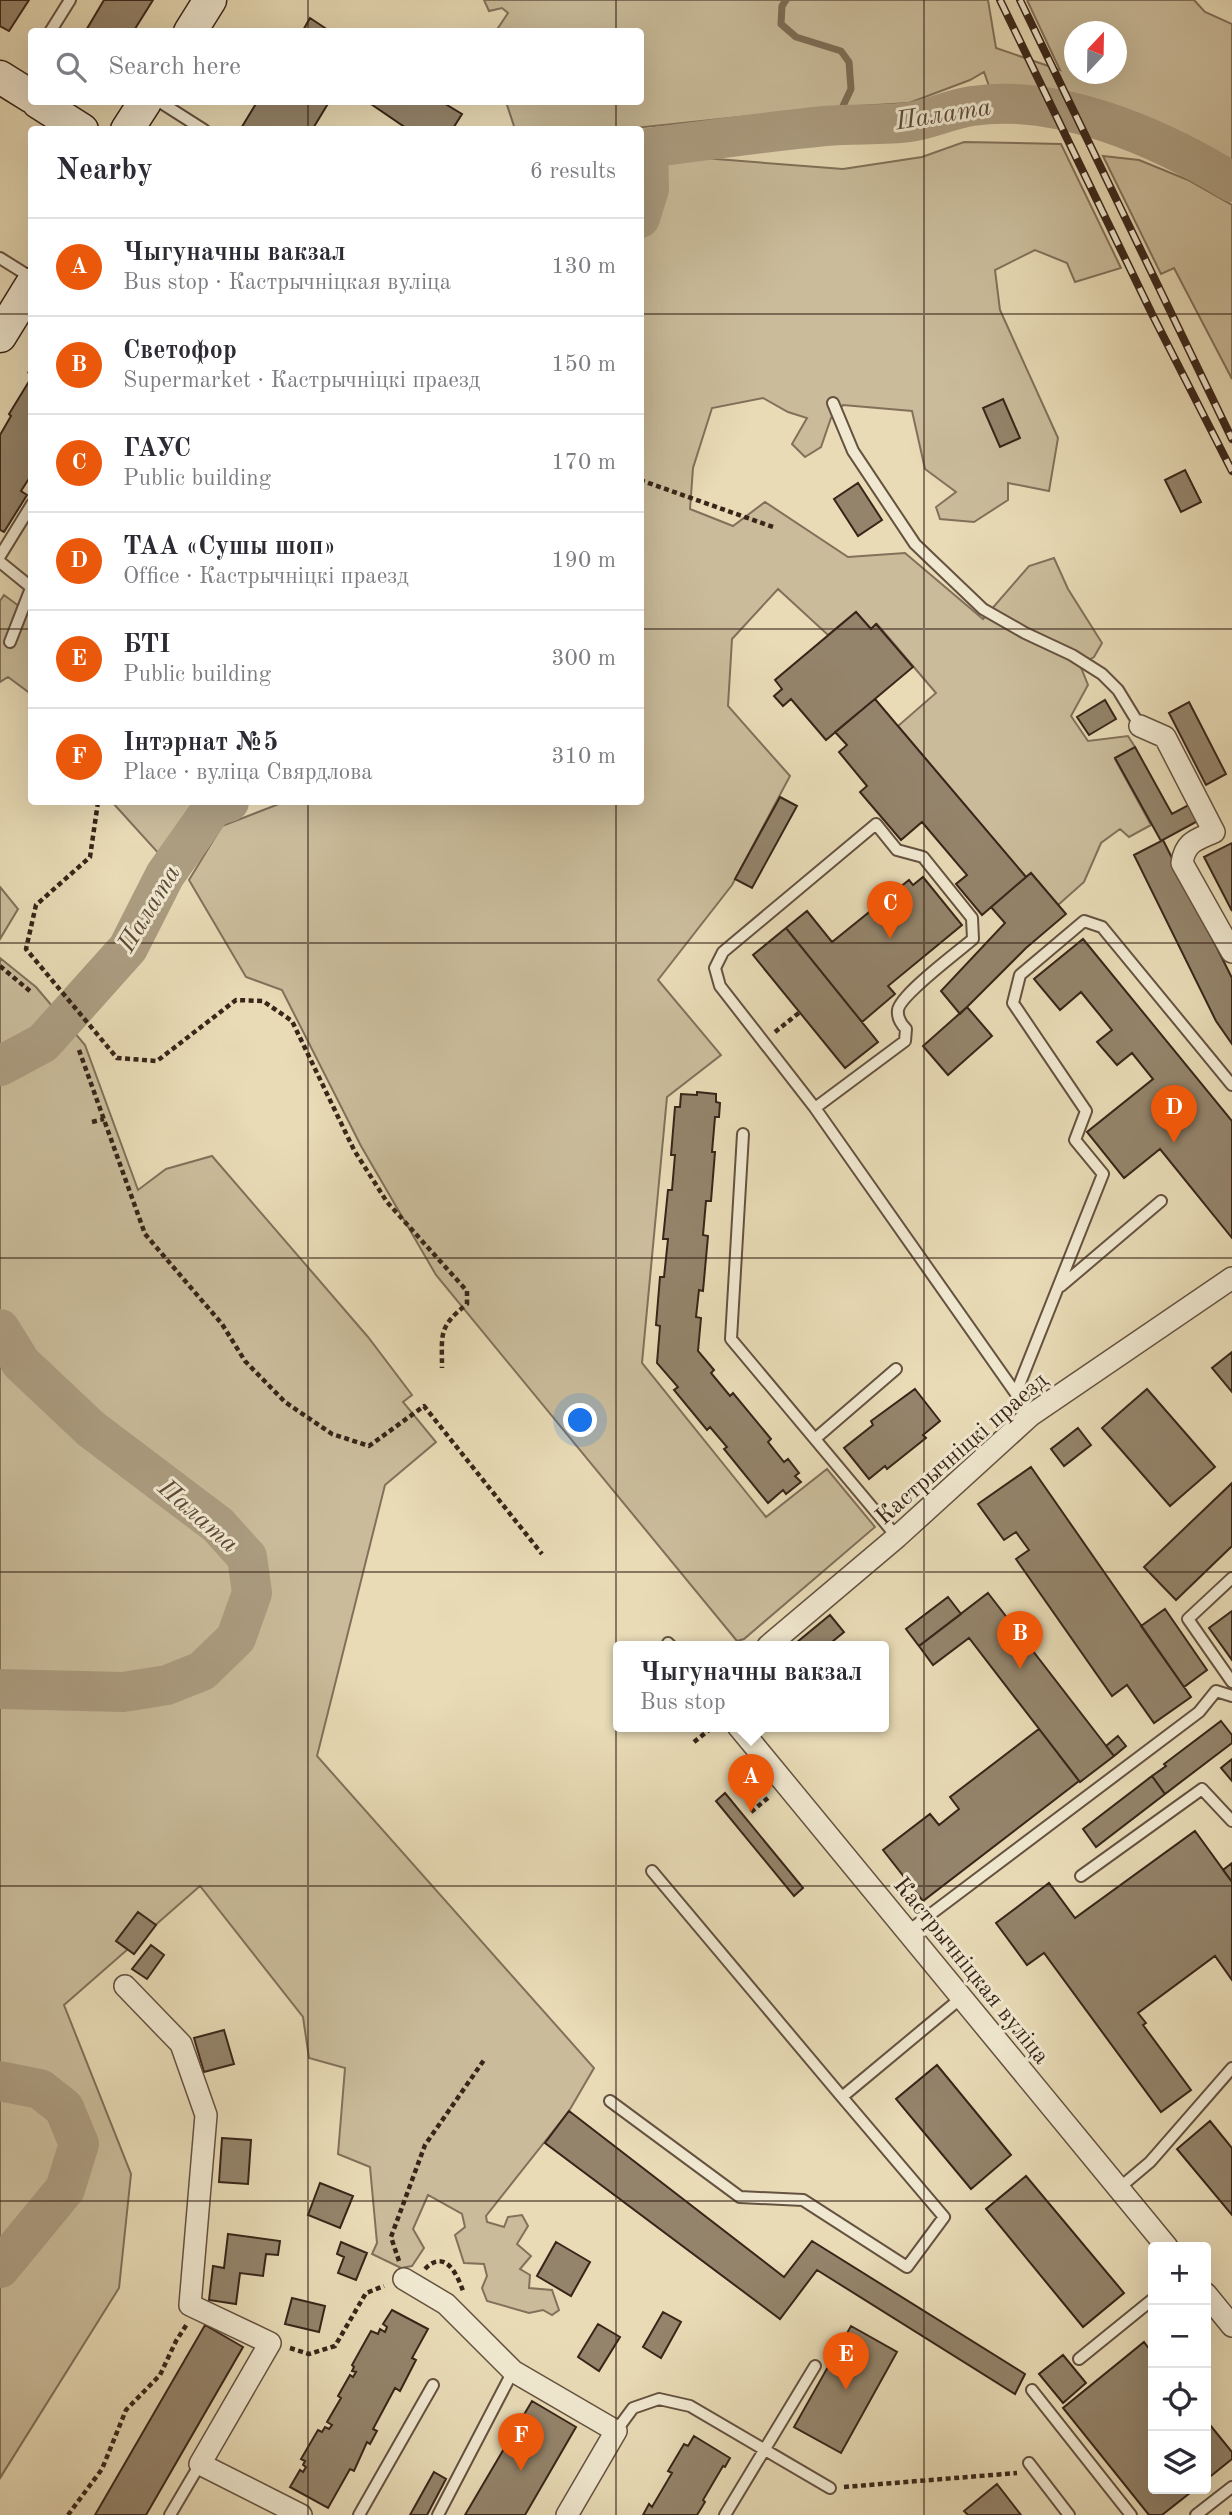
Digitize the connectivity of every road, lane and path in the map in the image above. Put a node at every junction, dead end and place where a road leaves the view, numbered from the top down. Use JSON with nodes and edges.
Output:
{"nodes":[{"id":1,"x":69,"y":0,"type":"edge"},
{"id":2,"x":210,"y":0,"type":"edge"},
{"id":3,"x":52,"y":28,"type":"edge"},
{"id":4,"x":192,"y":28,"type":"edge"},
{"id":5,"x":0,"y":77,"type":"edge"},
{"id":6,"x":28,"y":94,"type":"edge"},
{"id":7,"x":43,"y":105,"type":"edge"},
{"id":8,"x":143,"y":105,"type":"edge"},
{"id":9,"x":165,"y":105,"type":"edge"},
{"id":10,"x":76,"y":126,"type":"edge"},
{"id":11,"x":130,"y":126,"type":"edge"},
{"id":12,"x":198,"y":126,"type":"edge"},
{"id":13,"x":0,"y":258,"type":"edge"},
{"id":14,"x":28,"y":276,"type":"edge"},
{"id":15,"x":28,"y":290,"type":"edge"},
{"id":16,"x":0,"y":336,"type":"edge"},
{"id":17,"x":833,"y":403,"type":"dead end"},
{"id":18,"x":644,"y":481,"type":"edge"},
{"id":19,"x":28,"y":510,"type":"edge"},
{"id":20,"x":776,"y":528,"type":"dead end"},
{"id":21,"x":0,"y":556,"type":"edge"},
{"id":22,"x":0,"y":562,"type":"edge"},
{"id":23,"x":28,"y":585,"type":"edge"},
{"id":24,"x":28,"y":596,"type":"edge"},
{"id":25,"x":10,"y":642,"type":"dead end"},
{"id":26,"x":1140,"y":726,"type":"joint"},
{"id":27,"x":98,"y":805,"type":"edge"},
{"id":28,"x":1232,"y":952,"type":"edge"},
{"id":29,"x":0,"y":966,"type":"edge"},
{"id":30,"x":31,"y":992,"type":"dead end"},
{"id":31,"x":800,"y":1012,"type":"dead end"},
{"id":32,"x":764,"y":1041,"type":"junction"},
{"id":33,"x":79,"y":1050,"type":"dead end"},
{"id":34,"x":1232,"y":1086,"type":"edge"},
{"id":35,"x":814,"y":1108,"type":"junction"},
{"id":36,"x":104,"y":1119,"type":"junction"},
{"id":37,"x":92,"y":1122,"type":"dead end"},
{"id":38,"x":743,"y":1134,"type":"dead end"},
{"id":39,"x":1161,"y":1200,"type":"dead end"},
{"id":40,"x":1232,"y":1278,"type":"edge"},
{"id":41,"x":1059,"y":1288,"type":"junction"},
{"id":42,"x":442,"y":1368,"type":"dead end"},
{"id":43,"x":896,"y":1369,"type":"dead end"},
{"id":44,"x":1016,"y":1392,"type":"junction"},
{"id":45,"x":1031,"y":1415,"type":"junction"},
{"id":46,"x":816,"y":1438,"type":"junction"},
{"id":47,"x":897,"y":1537,"type":"junction"},
{"id":48,"x":542,"y":1554,"type":"dead end"},
{"id":49,"x":1232,"y":1578,"type":"edge"},
{"id":50,"x":774,"y":1641,"type":"edge"},
{"id":51,"x":1232,"y":1682,"type":"edge"},
{"id":52,"x":1232,"y":1696,"type":"edge"},
{"id":53,"x":706,"y":1732,"type":"edge"},
{"id":54,"x":743,"y":1732,"type":"edge"},
{"id":55,"x":694,"y":1742,"type":"dead end"},
{"id":56,"x":1232,"y":1821,"type":"edge"},
{"id":57,"x":652,"y":1871,"type":"dead end"},
{"id":58,"x":1081,"y":1875,"type":"dead end"},
{"id":59,"x":907,"y":1932,"type":"junction"},
{"id":60,"x":125,"y":1986,"type":"dead end"},
{"id":61,"x":961,"y":1998,"type":"junction"},
{"id":62,"x":484,"y":2060,"type":"dead end"},
{"id":63,"x":1232,"y":2068,"type":"edge"},
{"id":64,"x":842,"y":2097,"type":"junction"},
{"id":65,"x":610,"y":2101,"type":"dead end"},
{"id":66,"x":1118,"y":2189,"type":"junction"},
{"id":67,"x":1163,"y":2242,"type":"edge"},
{"id":68,"x":404,"y":2279,"type":"junction"},
{"id":69,"x":1211,"y":2300,"type":"edge"},
{"id":70,"x":1148,"y":2303,"type":"edge"},
{"id":71,"x":197,"y":2308,"type":"junction"},
{"id":72,"x":1232,"y":2326,"type":"edge"},
{"id":73,"x":270,"y":2343,"type":"junction"},
{"id":74,"x":1079,"y":2359,"type":"dead end"},
{"id":75,"x":815,"y":2366,"type":"dead end"},
{"id":76,"x":513,"y":2371,"type":"junction"},
{"id":77,"x":433,"y":2385,"type":"dead end"},
{"id":78,"x":1032,"y":2390,"type":"dead end"},
{"id":79,"x":616,"y":2431,"type":"junction"},
{"id":80,"x":763,"y":2449,"type":"junction"},
{"id":81,"x":200,"y":2464,"type":"junction"},
{"id":82,"x":1026,"y":2468,"type":"joint"},
{"id":83,"x":1232,"y":2487,"type":"edge"},
{"id":84,"x":830,"y":2488,"type":"joint"},
{"id":85,"x":68,"y":2515,"type":"edge"},
{"id":86,"x":170,"y":2515,"type":"edge"},
{"id":87,"x":301,"y":2515,"type":"edge"},
{"id":88,"x":359,"y":2515,"type":"edge"},
{"id":89,"x":438,"y":2515,"type":"edge"},
{"id":90,"x":567,"y":2515,"type":"edge"},
{"id":91,"x":724,"y":2515,"type":"edge"},
{"id":92,"x":1069,"y":2515,"type":"edge"},
{"id":93,"x":1132,"y":2515,"type":"edge"},
{"id":94,"x":1196,"y":2515,"type":"edge"}],
"edges":[{"from":1,"to":3,"type":"lane"},
{"from":2,"to":4,"type":"main road"},
{"from":5,"to":6,"type":"main road"},
{"from":7,"to":10,"type":"main road"},
{"from":8,"to":11,"type":"main road"},
{"from":9,"to":12,"type":"lane"},
{"from":13,"to":14,"type":"lane"},
{"from":15,"to":16,"type":"main road"},
{"from":17,"to":26,"type":"lane"},
{"from":18,"to":20,"type":"path"},
{"from":19,"to":21,"type":"lane"},
{"from":22,"to":23,"type":"lane"},
{"from":24,"to":25,"type":"lane"},
{"from":26,"to":28,"type":"street"},
{"from":27,"to":42,"type":"path"},
{"from":29,"to":30,"type":"path"},
{"from":31,"to":32,"type":"path"},
{"from":32,"to":35,"type":"lane"},
{"from":32,"to":35,"type":"lane"},
{"from":33,"to":36,"type":"path"},
{"from":34,"to":41,"type":"lane"},
{"from":35,"to":44,"type":"lane"},
{"from":36,"to":37,"type":"path"},
{"from":36,"to":48,"type":"path"},
{"from":38,"to":46,"type":"lane"},
{"from":39,"to":41,"type":"lane"},
{"from":40,"to":45,"type":"street","name":"Кастрычніцкі праезд"},
{"from":41,"to":44,"type":"lane"},
{"from":43,"to":46,"type":"lane"},
{"from":44,"to":45,"type":"lane"},
{"from":45,"to":47,"type":"street","name":"Кастрычніцкі праезд"},
{"from":46,"to":47,"type":"lane"},
{"from":47,"to":50,"type":"street","name":"Кастрычніцкі праезд"},
{"from":49,"to":51,"type":"lane"},
{"from":52,"to":59,"type":"lane"},
{"from":53,"to":55,"type":"path"},
{"from":54,"to":59,"type":"street","name":"Кастрычніцкая вуліца"},
{"from":56,"to":58,"type":"lane"},
{"from":57,"to":64,"type":"lane"},
{"from":59,"to":61,"type":"street","name":"Кастрычніцкая вуліца"},
{"from":60,"to":71,"type":"street"},
{"from":61,"to":64,"type":"lane"},
{"from":61,"to":66,"type":"street","name":"Кастрычніцкая вуліца"},
{"from":62,"to":68,"type":"path"},
{"from":63,"to":66,"type":"lane"},
{"from":64,"to":65,"type":"lane"},
{"from":66,"to":67,"type":"street","name":"Кастрычніцкая вуліца"},
{"from":68,"to":73,"type":"path"},
{"from":68,"to":76,"type":"street"},
{"from":69,"to":72,"type":"street"},
{"from":70,"to":74,"type":"lane"},
{"from":71,"to":73,"type":"street"},
{"from":71,"to":85,"type":"path"},
{"from":73,"to":81,"type":"street"},
{"from":75,"to":80,"type":"lane"},
{"from":76,"to":79,"type":"street"},
{"from":76,"to":89,"type":"lane"},
{"from":77,"to":88,"type":"lane"},
{"from":78,"to":93,"type":"lane"},
{"from":79,"to":80,"type":"lane"},
{"from":79,"to":90,"type":"street"},
{"from":80,"to":84,"type":"lane"},
{"from":80,"to":91,"type":"lane"},
{"from":81,"to":86,"type":"lane"},
{"from":81,"to":87,"type":"street"},
{"from":82,"to":84,"type":"path"},
{"from":82,"to":92,"type":"lane"},
{"from":83,"to":94,"type":"lane"}]}
